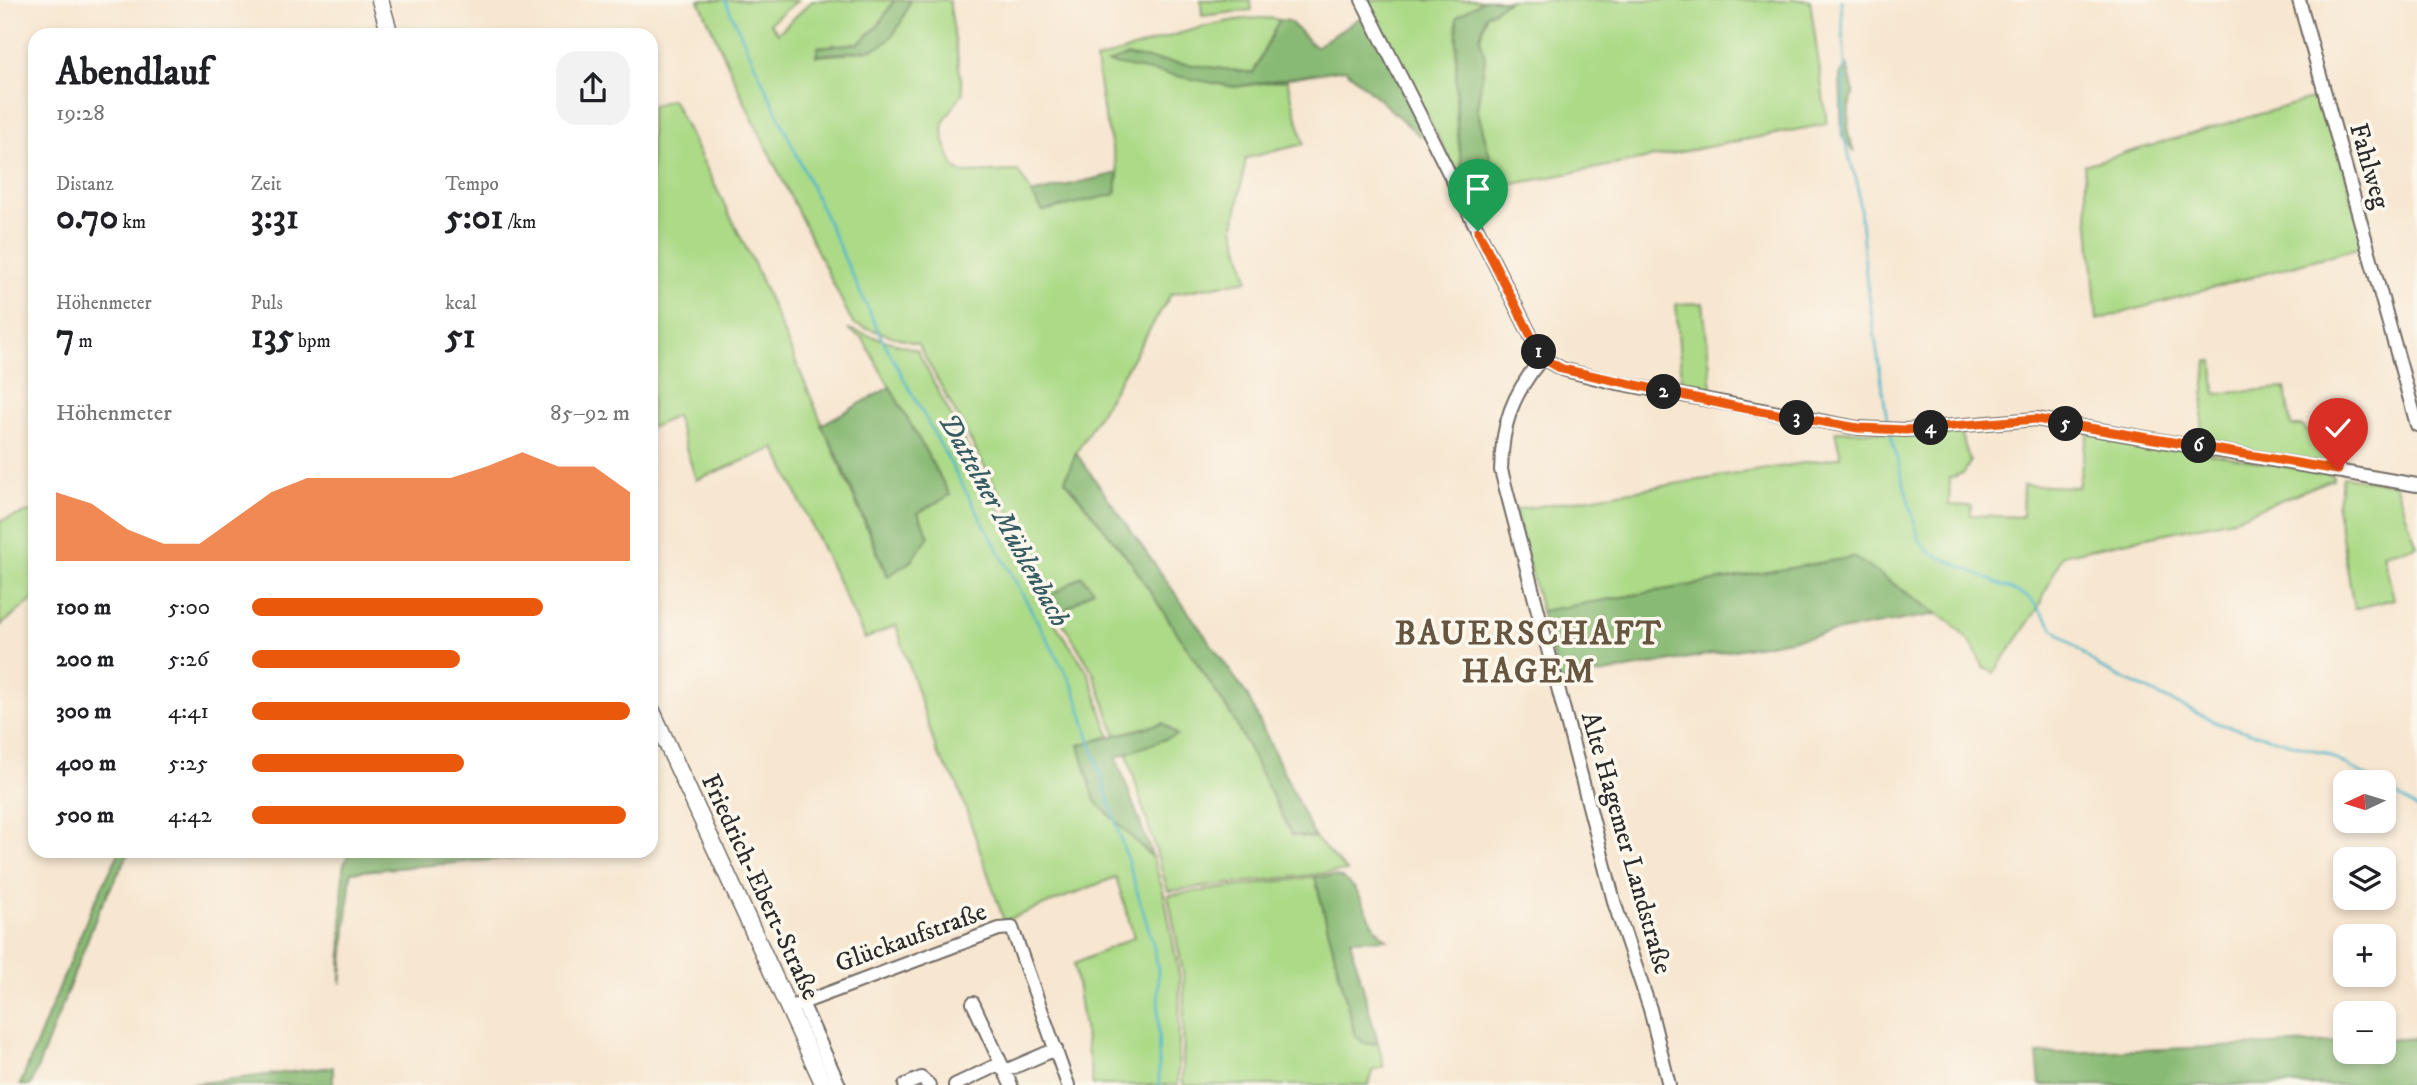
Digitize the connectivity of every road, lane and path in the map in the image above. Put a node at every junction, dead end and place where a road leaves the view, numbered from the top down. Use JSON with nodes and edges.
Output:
{"nodes":[{"id":1,"x":380,"y":0,"type":"edge"},
{"id":2,"x":1363,"y":0,"type":"edge"},
{"id":3,"x":2299,"y":0,"type":"edge"},
{"id":4,"x":388,"y":28,"type":"edge"},
{"id":5,"x":1542,"y":358,"type":"junction"},
{"id":6,"x":2417,"y":425,"type":"edge"},
{"id":7,"x":2417,"y":485,"type":"edge"},
{"id":8,"x":658,"y":723,"type":"edge"},
{"id":9,"x":973,"y":1003,"type":"dead end"},
{"id":10,"x":796,"y":1005,"type":"junction"},
{"id":11,"x":1056,"y":1049,"type":"junction"},
{"id":12,"x":1004,"y":1077,"type":"edge"},
{"id":13,"x":824,"y":1085,"type":"edge"},
{"id":14,"x":839,"y":1085,"type":"edge"},
{"id":15,"x":905,"y":1085,"type":"edge"},
{"id":16,"x":929,"y":1085,"type":"edge"},
{"id":17,"x":955,"y":1085,"type":"edge"},
{"id":18,"x":1068,"y":1085,"type":"edge"},
{"id":19,"x":1669,"y":1085,"type":"edge"}],
"edges":[{"from":1,"to":4,"type":"main road"},
{"from":2,"to":5,"type":"street"},
{"from":3,"to":6,"type":"street","name":"Fahlweg"},
{"from":5,"to":7,"type":"street"},
{"from":5,"to":19,"type":"street","name":"Alte Hagemer Landstraße"},
{"from":8,"to":10,"type":"main road","name":"Friedrich-Ebert-Straße"},
{"from":9,"to":12,"type":"street"},
{"from":10,"to":11,"type":"street","name":"Glückaufstraße"},
{"from":10,"to":13,"type":"main road","name":"Friedrich-Ebert-Straße"},
{"from":10,"to":14,"type":"street","name":"Friedrich-Ebert-Straße"},
{"from":11,"to":12,"type":"street"},
{"from":11,"to":18,"type":"street","name":"Glückaufstraße"},
{"from":12,"to":17,"type":"street"},
{"from":15,"to":16,"type":"street"}]}
